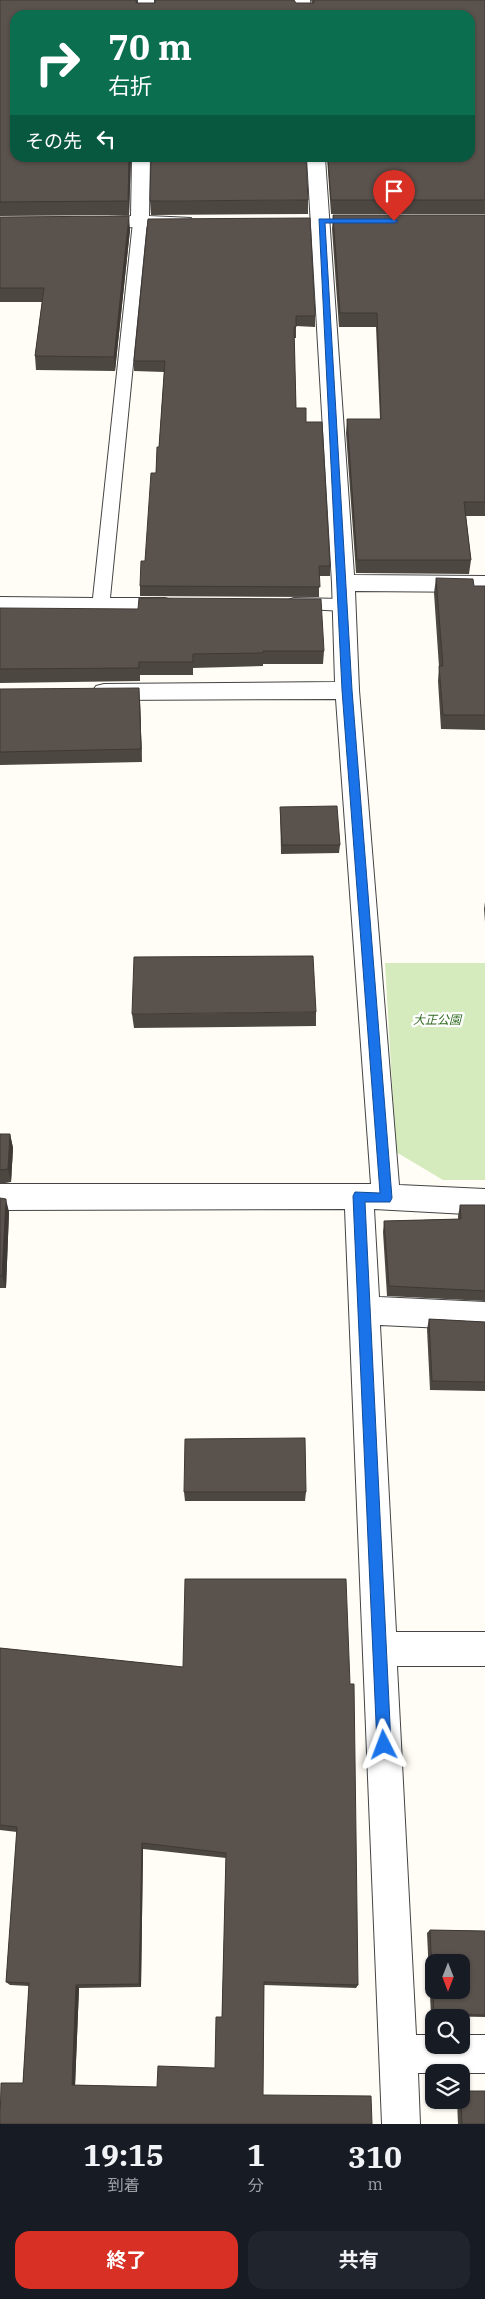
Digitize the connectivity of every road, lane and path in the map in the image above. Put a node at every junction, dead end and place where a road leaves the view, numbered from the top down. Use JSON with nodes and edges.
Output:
{"nodes":[{"id":1,"x":142,"y":162,"type":"edge"},
{"id":2,"x":316,"y":162,"type":"edge"},
{"id":3,"x":70,"y":222,"type":"edge"},
{"id":4,"x":140,"y":222,"type":"junction"},
{"id":5,"x":197,"y":222,"type":"edge"},
{"id":6,"x":485,"y":584,"type":"edge"},
{"id":7,"x":343,"y":594,"type":"junction"},
{"id":8,"x":0,"y":603,"type":"edge"},
{"id":9,"x":101,"y":604,"type":"junction"},
{"id":10,"x":179,"y":604,"type":"edge"},
{"id":11,"x":276,"y":604,"type":"edge"},
{"id":12,"x":347,"y":690,"type":"junction"},
{"id":13,"x":79,"y":692,"type":"edge"},
{"id":14,"x":0,"y":1197,"type":"edge"},
{"id":15,"x":372,"y":1197,"type":"junction"},
{"id":16,"x":485,"y":1202,"type":"edge"},
{"id":17,"x":364,"y":1310,"type":"junction"},
{"id":18,"x":485,"y":1316,"type":"edge"},
{"id":19,"x":380,"y":1649,"type":"junction"},
{"id":20,"x":485,"y":1649,"type":"edge"},
{"id":21,"x":398,"y":2054,"type":"junction"},
{"id":22,"x":485,"y":2054,"type":"edge"},
{"id":23,"x":401,"y":2124,"type":"edge"}],
"edges":[{"from":1,"to":4,"type":"street"},
{"from":2,"to":7,"type":"street"},
{"from":3,"to":4,"type":"street"},
{"from":4,"to":5,"type":"street"},
{"from":4,"to":9,"type":"lane"},
{"from":6,"to":7,"type":"street"},
{"from":7,"to":11,"type":"lane"},
{"from":7,"to":12,"type":"street"},
{"from":8,"to":9,"type":"lane"},
{"from":9,"to":10,"type":"lane"},
{"from":12,"to":13,"type":"street"},
{"from":12,"to":15,"type":"street"},
{"from":14,"to":15,"type":"street"},
{"from":15,"to":16,"type":"street"},
{"from":15,"to":17,"type":"street"},
{"from":17,"to":18,"type":"street"},
{"from":17,"to":19,"type":"street"},
{"from":19,"to":20,"type":"street"},
{"from":19,"to":21,"type":"street"},
{"from":21,"to":22,"type":"street"},
{"from":21,"to":23,"type":"street"}]}
